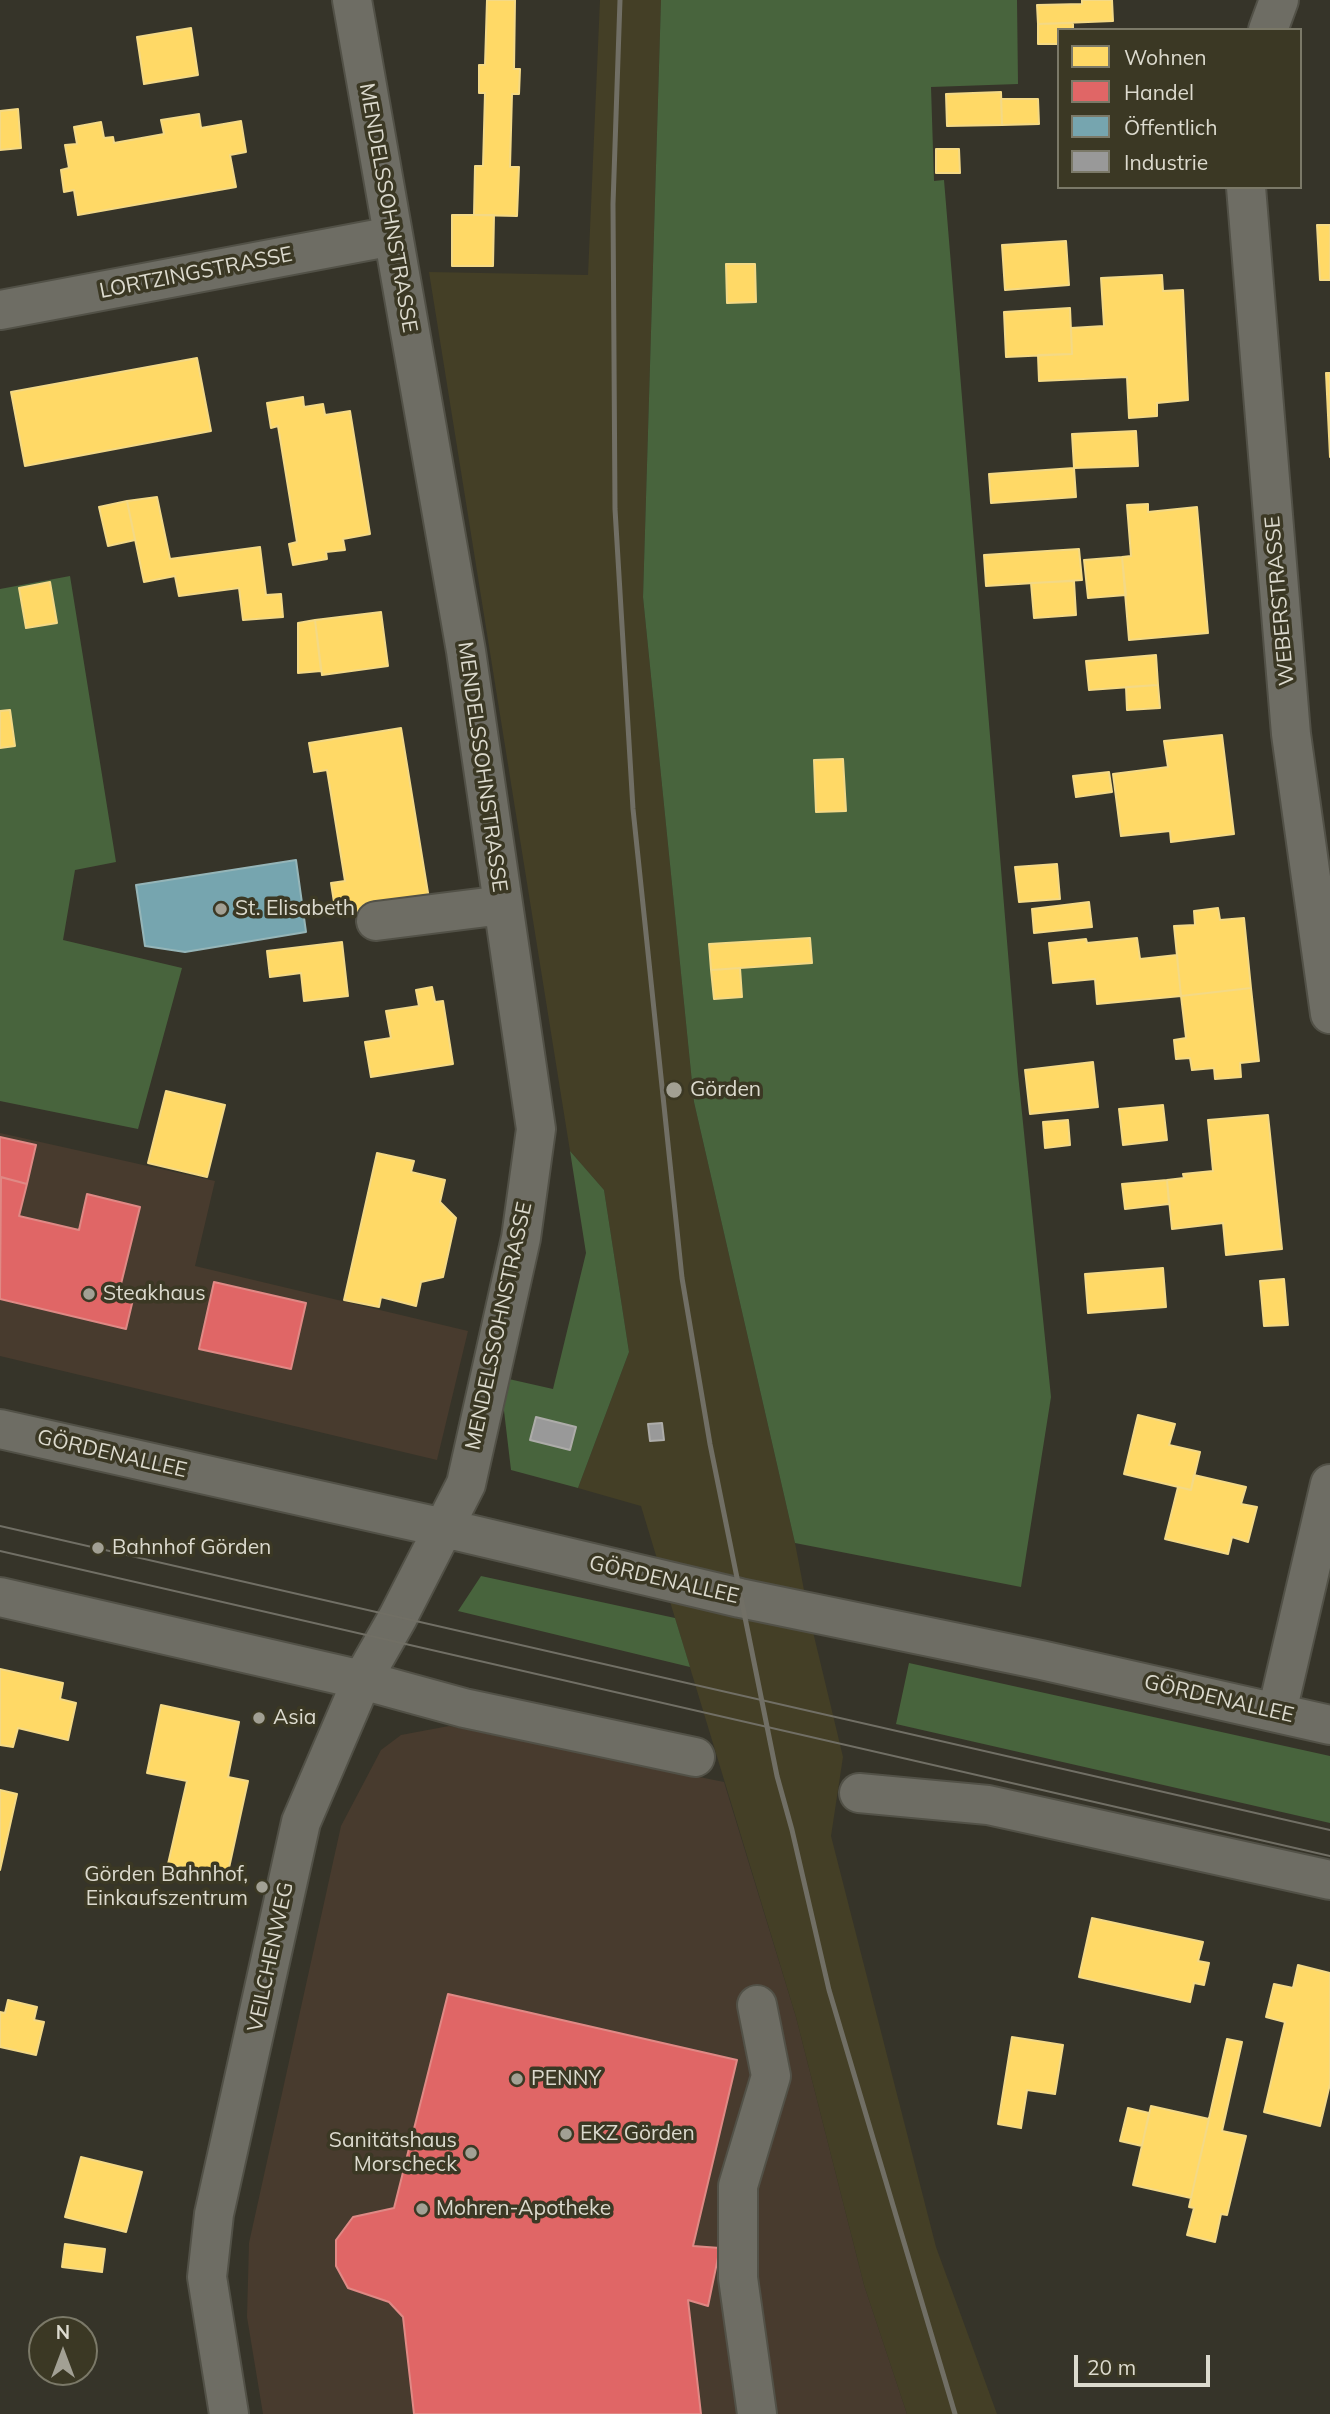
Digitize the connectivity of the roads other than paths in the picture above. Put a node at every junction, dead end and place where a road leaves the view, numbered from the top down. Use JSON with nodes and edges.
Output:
{"nodes":[{"id":1,"x":352,"y":0,"type":"edge"},
{"id":2,"x":1279,"y":0,"type":"edge"},
{"id":3,"x":1269,"y":28,"type":"edge"},
{"id":4,"x":1246,"y":189,"type":"edge"},
{"id":5,"x":393,"y":236,"type":"junction"},
{"id":6,"x":0,"y":310,"type":"edge"},
{"id":7,"x":503,"y":905,"type":"junction"},
{"id":8,"x":376,"y":922,"type":"dead end"},
{"id":9,"x":1330,"y":1014,"type":"edge"},
{"id":10,"x":0,"y":1429,"type":"edge"},
{"id":11,"x":1330,"y":1484,"type":"edge"},
{"id":12,"x":444,"y":1528,"type":"junction"},
{"id":13,"x":0,"y":1597,"type":"edge"},
{"id":14,"x":362,"y":1680,"type":"junction"},
{"id":15,"x":1277,"y":1712,"type":"junction"},
{"id":16,"x":1330,"y":1725,"type":"edge"},
{"id":17,"x":695,"y":1757,"type":"dead end"},
{"id":18,"x":859,"y":1793,"type":"dead end"},
{"id":19,"x":1330,"y":1880,"type":"edge"},
{"id":20,"x":757,"y":2005,"type":"dead end"},
{"id":21,"x":229,"y":2414,"type":"edge"},
{"id":22,"x":757,"y":2414,"type":"edge"}],
"edges":[{"from":1,"to":5,"type":"street","name":"MENDELSSOHNSTRASSE"},
{"from":2,"to":3,"type":"street"},
{"from":4,"to":9,"type":"street","name":"WEBERSTRASSE"},
{"from":5,"to":6,"type":"street","name":"LORTZINGSTRASSE"},
{"from":5,"to":7,"type":"street","name":"MENDELSSOHNSTRASSE"},
{"from":7,"to":8,"type":"street"},
{"from":7,"to":12,"type":"street","name":"MENDELSSOHNSTRASSE"},
{"from":10,"to":12,"type":"street","name":"GÖRDENALLEE"},
{"from":11,"to":15,"type":"street"},
{"from":12,"to":14,"type":"street","name":"VEILCHENWEG"},
{"from":12,"to":15,"type":"street","name":"GÖRDENALLEE"},
{"from":13,"to":14,"type":"street"},
{"from":14,"to":17,"type":"street"},
{"from":14,"to":21,"type":"street","name":"VEILCHENWEG"},
{"from":15,"to":16,"type":"street","name":"GÖRDENALLEE"},
{"from":18,"to":19,"type":"street"},
{"from":20,"to":22,"type":"street"}]}
